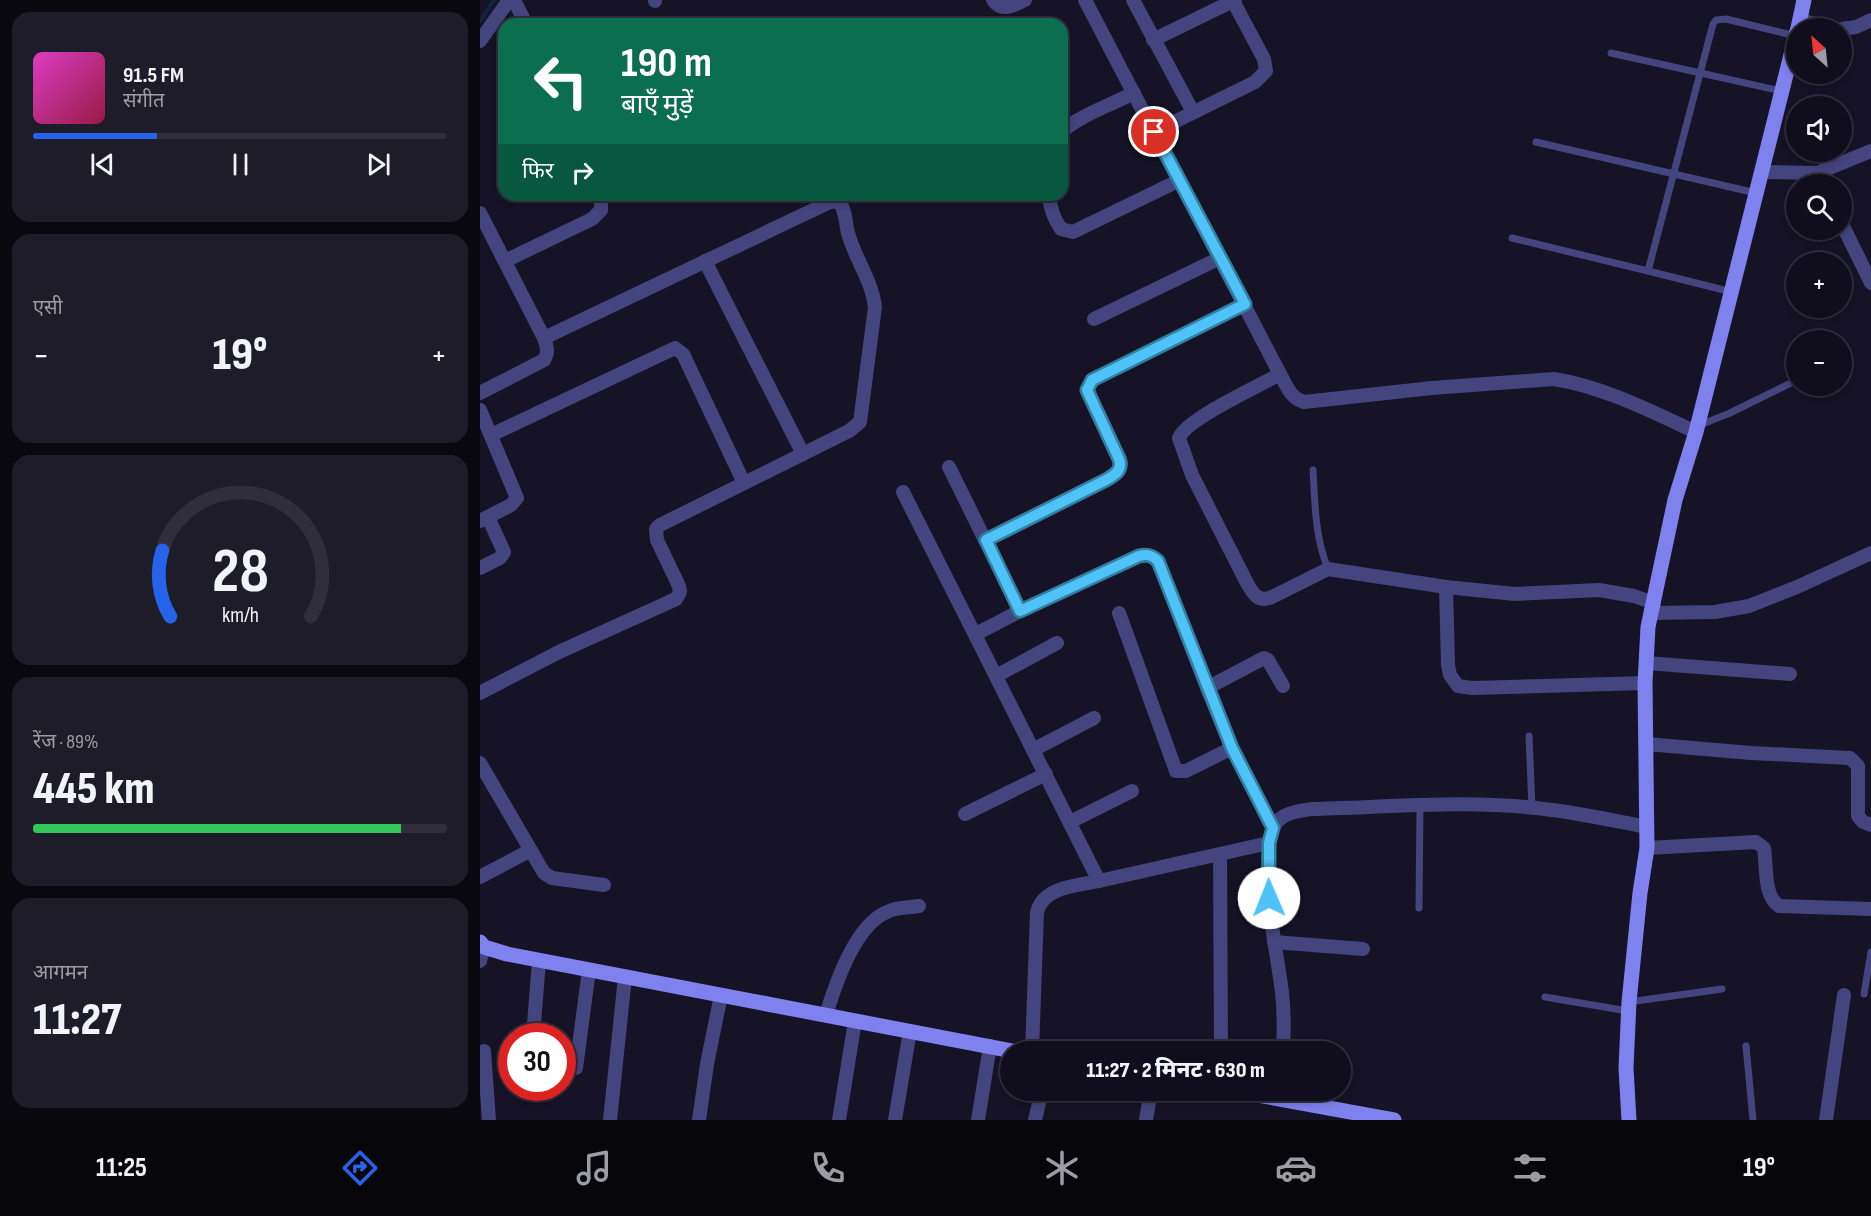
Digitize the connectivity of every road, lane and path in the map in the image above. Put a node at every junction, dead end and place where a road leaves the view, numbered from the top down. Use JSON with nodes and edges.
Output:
{"nodes":[{"id":1,"x":511,"y":0,"type":"edge"},
{"id":2,"x":993,"y":0,"type":"edge"},
{"id":3,"x":1025,"y":0,"type":"edge"},
{"id":4,"x":1085,"y":0,"type":"edge"},
{"id":5,"x":1134,"y":0,"type":"edge"},
{"id":6,"x":1234,"y":0,"type":"edge"},
{"id":7,"x":1804,"y":0,"type":"edge"},
{"id":8,"x":522,"y":18,"type":"edge"},
{"id":9,"x":1800,"y":18,"type":"edge"},
{"id":10,"x":1871,"y":20,"type":"edge"},
{"id":11,"x":1786,"y":27,"type":"edge"},
{"id":12,"x":1852,"y":28,"type":"edge"},
{"id":13,"x":1153,"y":40,"type":"junction"},
{"id":14,"x":480,"y":41,"type":"edge"},
{"id":15,"x":1611,"y":53,"type":"dead end"},
{"id":16,"x":1699,"y":74,"type":"junction"},
{"id":17,"x":1786,"y":76,"type":"edge"},
{"id":18,"x":1782,"y":92,"type":"junction"},
{"id":19,"x":1134,"y":93,"type":"junction"},
{"id":20,"x":1192,"y":112,"type":"junction"},
{"id":21,"x":1068,"y":126,"type":"edge"},
{"id":22,"x":1154,"y":132,"type":"junction"},
{"id":23,"x":1536,"y":142,"type":"dead end"},
{"id":24,"x":1871,"y":151,"type":"edge"},
{"id":25,"x":1762,"y":172,"type":"junction"},
{"id":26,"x":1672,"y":173,"type":"junction"},
{"id":27,"x":1829,"y":174,"type":"edge"},
{"id":28,"x":1786,"y":175,"type":"edge"},
{"id":29,"x":1179,"y":180,"type":"junction"},
{"id":30,"x":1756,"y":193,"type":"junction"},
{"id":31,"x":601,"y":201,"type":"edge"},
{"id":32,"x":1050,"y":201,"type":"edge"},
{"id":33,"x":480,"y":213,"type":"edge"},
{"id":34,"x":1512,"y":238,"type":"dead end"},
{"id":35,"x":1850,"y":240,"type":"edge"},
{"id":36,"x":1220,"y":258,"type":"junction"},
{"id":37,"x":505,"y":261,"type":"junction"},
{"id":38,"x":705,"y":261,"type":"junction"},
{"id":39,"x":1648,"y":271,"type":"junction"},
{"id":40,"x":1871,"y":283,"type":"edge"},
{"id":41,"x":1732,"y":292,"type":"junction"},
{"id":42,"x":1245,"y":304,"type":"junction"},
{"id":43,"x":1095,"y":319,"type":"dead end"},
{"id":44,"x":544,"y":338,"type":"junction"},
{"id":45,"x":1281,"y":374,"type":"junction"},
{"id":46,"x":1786,"y":385,"type":"edge"},
{"id":47,"x":480,"y":393,"type":"edge"},
{"id":48,"x":480,"y":410,"type":"edge"},
{"id":49,"x":1696,"y":429,"type":"junction"},
{"id":50,"x":491,"y":435,"type":"junction"},
{"id":51,"x":803,"y":454,"type":"junction"},
{"id":52,"x":949,"y":467,"type":"dead end"},
{"id":53,"x":1313,"y":470,"type":"dead end"},
{"id":54,"x":744,"y":483,"type":"junction"},
{"id":55,"x":903,"y":492,"type":"dead end"},
{"id":56,"x":484,"y":519,"type":"edge"},
{"id":57,"x":986,"y":540,"type":"junction"},
{"id":58,"x":1869,"y":558,"type":"edge"},
{"id":59,"x":480,"y":568,"type":"edge"},
{"id":60,"x":1328,"y":570,"type":"junction"},
{"id":61,"x":1446,"y":587,"type":"junction"},
{"id":62,"x":1652,"y":608,"type":"junction"},
{"id":63,"x":1020,"y":611,"type":"junction"},
{"id":64,"x":1119,"y":613,"type":"dead end"},
{"id":65,"x":976,"y":634,"type":"junction"},
{"id":66,"x":1057,"y":643,"type":"dead end"},
{"id":67,"x":1646,"y":663,"type":"junction"},
{"id":68,"x":1790,"y":674,"type":"dead end"},
{"id":69,"x":996,"y":676,"type":"junction"},
{"id":70,"x":1645,"y":683,"type":"junction"},
{"id":71,"x":1283,"y":687,"type":"dead end"},
{"id":72,"x":1207,"y":688,"type":"junction"},
{"id":73,"x":480,"y":693,"type":"edge"},
{"id":74,"x":1094,"y":718,"type":"dead end"},
{"id":75,"x":1529,"y":736,"type":"dead end"},
{"id":76,"x":1646,"y":744,"type":"junction"},
{"id":77,"x":1232,"y":748,"type":"junction"},
{"id":78,"x":1033,"y":750,"type":"junction"},
{"id":79,"x":480,"y":763,"type":"edge"},
{"id":80,"x":1046,"y":774,"type":"junction"},
{"id":81,"x":1132,"y":791,"type":"dead end"},
{"id":82,"x":1420,"y":807,"type":"junction"},
{"id":83,"x":1532,"y":808,"type":"junction"},
{"id":84,"x":964,"y":814,"type":"dead end"},
{"id":85,"x":1070,"y":822,"type":"junction"},
{"id":86,"x":1871,"y":825,"type":"edge"},
{"id":87,"x":1647,"y":827,"type":"junction"},
{"id":88,"x":1273,"y":828,"type":"junction"},
{"id":89,"x":1269,"y":843,"type":"junction"},
{"id":90,"x":1647,"y":848,"type":"junction"},
{"id":91,"x":529,"y":851,"type":"junction"},
{"id":92,"x":1220,"y":854,"type":"junction"},
{"id":93,"x":480,"y":877,"type":"edge"},
{"id":94,"x":1099,"y":881,"type":"junction"},
{"id":95,"x":604,"y":885,"type":"dead end"},
{"id":96,"x":919,"y":906,"type":"dead end"},
{"id":97,"x":1419,"y":908,"type":"dead end"},
{"id":98,"x":1871,"y":909,"type":"edge"},
{"id":99,"x":1274,"y":942,"type":"junction"},
{"id":100,"x":481,"y":949,"type":"edge"},
{"id":101,"x":1363,"y":949,"type":"dead end"},
{"id":102,"x":1871,"y":952,"type":"edge"},
{"id":103,"x":539,"y":961,"type":"junction"},
{"id":104,"x":589,"y":970,"type":"junction"},
{"id":105,"x":625,"y":977,"type":"junction"},
{"id":106,"x":1722,"y":989,"type":"dead end"},
{"id":107,"x":1864,"y":994,"type":"dead end"},
{"id":108,"x":721,"y":995,"type":"junction"},
{"id":109,"x":1844,"y":995,"type":"dead end"},
{"id":110,"x":1545,"y":997,"type":"dead end"},
{"id":111,"x":1629,"y":1006,"type":"junction"},
{"id":112,"x":826,"y":1015,"type":"junction"},
{"id":113,"x":855,"y":1021,"type":"junction"},
{"id":114,"x":534,"y":1023,"type":"edge"},
{"id":115,"x":910,"y":1031,"type":"junction"},
{"id":116,"x":1032,"y":1041,"type":"edge"},
{"id":117,"x":1221,"y":1041,"type":"edge"},
{"id":118,"x":1283,"y":1041,"type":"edge"},
{"id":119,"x":990,"y":1046,"type":"junction"},
{"id":120,"x":1746,"y":1046,"type":"dead end"},
{"id":121,"x":1000,"y":1048,"type":"edge"},
{"id":122,"x":484,"y":1051,"type":"dead end"},
{"id":123,"x":576,"y":1068,"type":"dead end"},
{"id":124,"x":1039,"y":1101,"type":"edge"},
{"id":125,"x":1149,"y":1101,"type":"edge"},
{"id":126,"x":1307,"y":1101,"type":"edge"},
{"id":127,"x":489,"y":1120,"type":"edge"},
{"id":128,"x":610,"y":1120,"type":"edge"},
{"id":129,"x":699,"y":1120,"type":"edge"},
{"id":130,"x":839,"y":1120,"type":"edge"},
{"id":131,"x":895,"y":1120,"type":"edge"},
{"id":132,"x":978,"y":1120,"type":"edge"},
{"id":133,"x":1035,"y":1120,"type":"edge"},
{"id":134,"x":1146,"y":1120,"type":"edge"},
{"id":135,"x":1394,"y":1120,"type":"edge"},
{"id":136,"x":1629,"y":1120,"type":"edge"},
{"id":137,"x":1753,"y":1120,"type":"edge"},
{"id":138,"x":1826,"y":1120,"type":"edge"}],
"edges":[{"from":1,"to":8,"type":"street"},
{"from":1,"to":14,"type":"street"},
{"from":2,"to":3,"type":"street"},
{"from":4,"to":19,"type":"street"},
{"from":5,"to":13,"type":"street"},
{"from":6,"to":13,"type":"street"},
{"from":6,"to":20,"type":"street"},
{"from":7,"to":9,"type":"street"},
{"from":10,"to":12,"type":"street"},
{"from":11,"to":16,"type":"lane"},
{"from":13,"to":20,"type":"street"},
{"from":15,"to":16,"type":"lane"},
{"from":16,"to":18,"type":"lane"},
{"from":16,"to":26,"type":"lane"},
{"from":17,"to":18,"type":"street"},
{"from":18,"to":25,"type":"street"},
{"from":19,"to":21,"type":"street"},
{"from":19,"to":22,"type":"street"},
{"from":20,"to":22,"type":"street"},
{"from":22,"to":29,"type":"street"},
{"from":23,"to":26,"type":"lane"},
{"from":24,"to":27,"type":"street"},
{"from":25,"to":28,"type":"street"},
{"from":25,"to":30,"type":"street"},
{"from":26,"to":30,"type":"lane"},
{"from":26,"to":39,"type":"lane"},
{"from":29,"to":32,"type":"street"},
{"from":29,"to":36,"type":"street"},
{"from":30,"to":41,"type":"street"},
{"from":31,"to":37,"type":"street"},
{"from":33,"to":37,"type":"street"},
{"from":34,"to":39,"type":"lane"},
{"from":35,"to":40,"type":"street"},
{"from":36,"to":42,"type":"street"},
{"from":36,"to":43,"type":"street"},
{"from":37,"to":44,"type":"street"},
{"from":38,"to":44,"type":"street"},
{"from":38,"to":51,"type":"street"},
{"from":38,"to":51,"type":"street"},
{"from":39,"to":41,"type":"lane"},
{"from":41,"to":49,"type":"street"},
{"from":42,"to":45,"type":"street"},
{"from":42,"to":57,"type":"street"},
{"from":44,"to":47,"type":"street"},
{"from":45,"to":49,"type":"street"},
{"from":45,"to":60,"type":"street"},
{"from":46,"to":49,"type":"lane"},
{"from":48,"to":50,"type":"street"},
{"from":49,"to":62,"type":"street"},
{"from":50,"to":54,"type":"street"},
{"from":50,"to":56,"type":"street"},
{"from":51,"to":54,"type":"street"},
{"from":52,"to":57,"type":"street"},
{"from":53,"to":60,"type":"lane"},
{"from":54,"to":73,"type":"street"},
{"from":55,"to":65,"type":"street"},
{"from":56,"to":59,"type":"street"},
{"from":57,"to":63,"type":"street"},
{"from":58,"to":62,"type":"street"},
{"from":60,"to":61,"type":"street"},
{"from":61,"to":62,"type":"street"},
{"from":61,"to":70,"type":"street"},
{"from":62,"to":67,"type":"street"},
{"from":63,"to":65,"type":"street"},
{"from":63,"to":72,"type":"street"},
{"from":64,"to":77,"type":"street"},
{"from":65,"to":69,"type":"street"},
{"from":66,"to":69,"type":"street"},
{"from":67,"to":68,"type":"street"},
{"from":67,"to":70,"type":"street"},
{"from":69,"to":78,"type":"street"},
{"from":70,"to":76,"type":"street"},
{"from":71,"to":72,"type":"street"},
{"from":72,"to":77,"type":"street"},
{"from":74,"to":78,"type":"street"},
{"from":75,"to":83,"type":"lane"},
{"from":76,"to":86,"type":"street"},
{"from":76,"to":87,"type":"street"},
{"from":77,"to":88,"type":"street"},
{"from":78,"to":80,"type":"street"},
{"from":79,"to":91,"type":"street"},
{"from":80,"to":84,"type":"street"},
{"from":80,"to":85,"type":"street"},
{"from":81,"to":85,"type":"street"},
{"from":82,"to":83,"type":"street"},
{"from":82,"to":88,"type":"street"},
{"from":82,"to":97,"type":"lane"},
{"from":83,"to":87,"type":"street"},
{"from":85,"to":94,"type":"street"},
{"from":87,"to":90,"type":"street"},
{"from":88,"to":89,"type":"street"},
{"from":89,"to":92,"type":"street"},
{"from":89,"to":99,"type":"street"},
{"from":90,"to":98,"type":"street"},
{"from":90,"to":111,"type":"street"},
{"from":91,"to":93,"type":"street"},
{"from":91,"to":95,"type":"street"},
{"from":92,"to":94,"type":"street"},
{"from":92,"to":117,"type":"street"},
{"from":94,"to":116,"type":"street"},
{"from":96,"to":112,"type":"street"},
{"from":99,"to":101,"type":"street"},
{"from":99,"to":118,"type":"street"},
{"from":100,"to":103,"type":"street"},
{"from":102,"to":107,"type":"lane"},
{"from":103,"to":104,"type":"street"},
{"from":103,"to":114,"type":"street"},
{"from":104,"to":105,"type":"street"},
{"from":104,"to":123,"type":"street"},
{"from":105,"to":108,"type":"street"},
{"from":105,"to":128,"type":"street"},
{"from":106,"to":111,"type":"lane"},
{"from":108,"to":112,"type":"street"},
{"from":108,"to":129,"type":"street"},
{"from":109,"to":138,"type":"street"},
{"from":110,"to":111,"type":"lane"},
{"from":111,"to":136,"type":"street"},
{"from":112,"to":113,"type":"street"},
{"from":113,"to":115,"type":"street"},
{"from":113,"to":130,"type":"street"},
{"from":115,"to":119,"type":"street"},
{"from":115,"to":131,"type":"street"},
{"from":119,"to":121,"type":"street"},
{"from":119,"to":132,"type":"street"},
{"from":120,"to":137,"type":"lane"},
{"from":122,"to":127,"type":"street"},
{"from":124,"to":133,"type":"street"},
{"from":125,"to":134,"type":"street"},
{"from":126,"to":135,"type":"street"}]}
